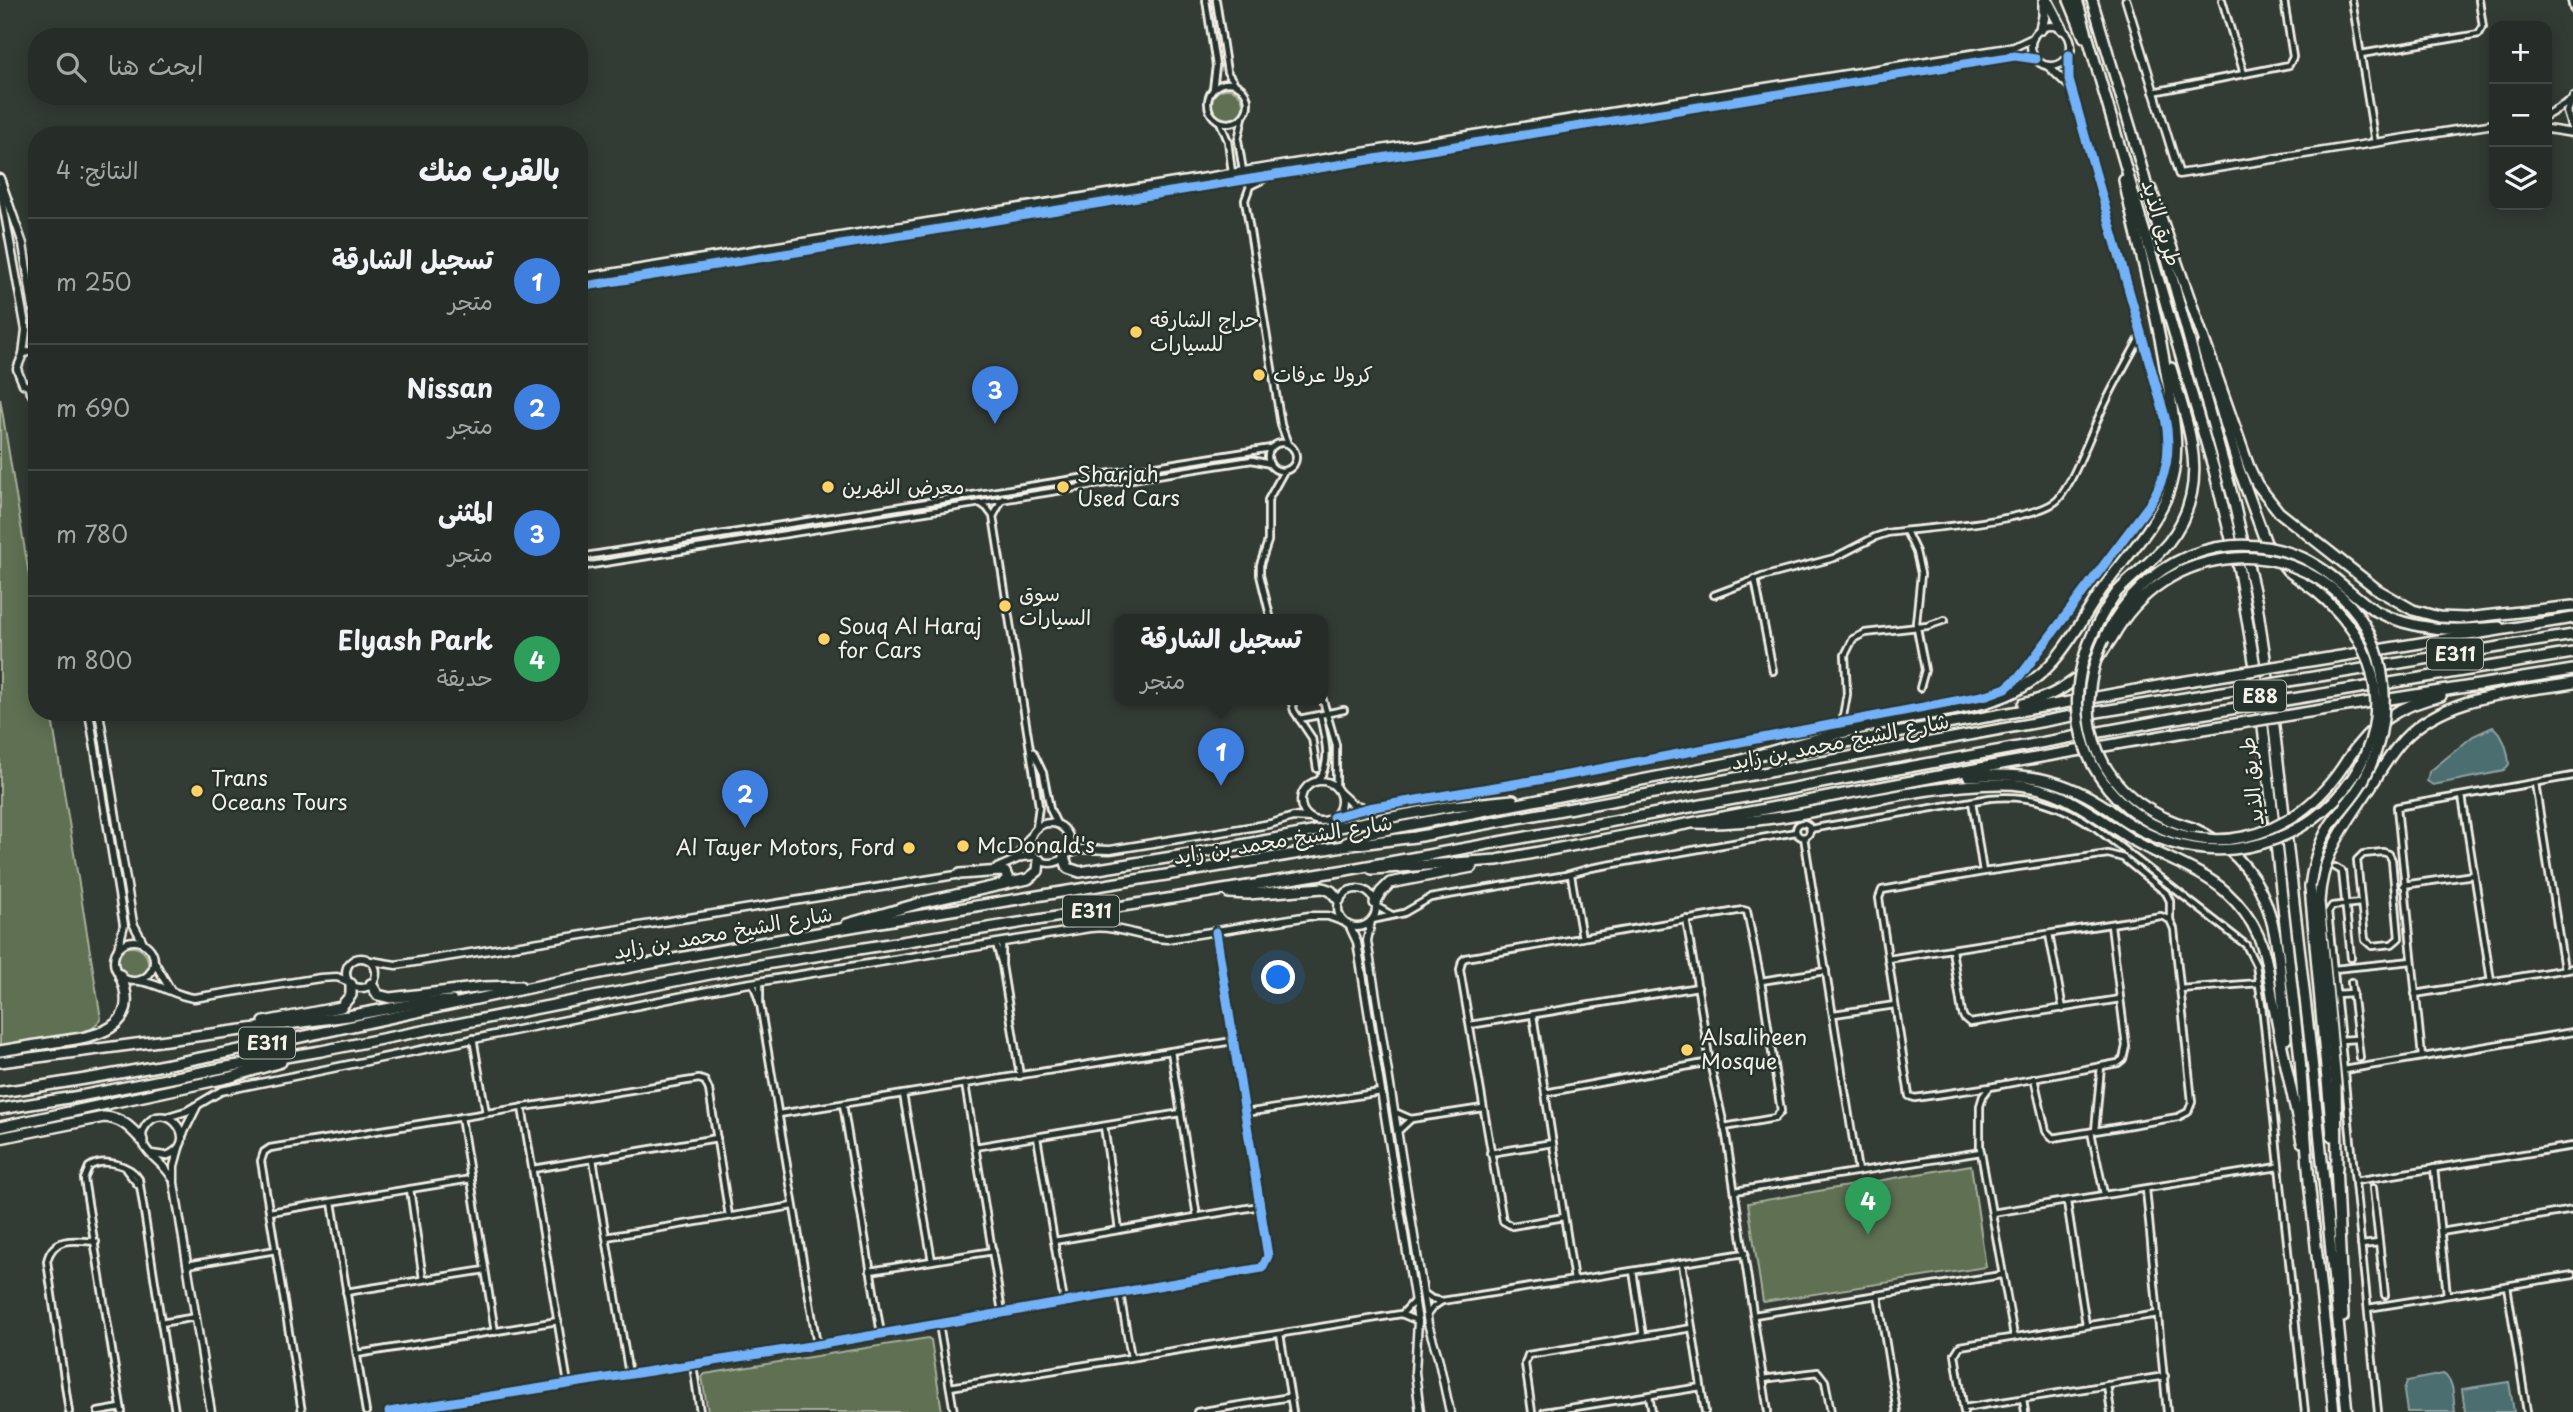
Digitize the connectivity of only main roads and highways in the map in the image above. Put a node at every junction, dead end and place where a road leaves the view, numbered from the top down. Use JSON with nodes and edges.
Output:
{"nodes":[{"id":1,"x":2045,"y":0,"type":"edge"},
{"id":2,"x":2069,"y":0,"type":"edge"},
{"id":3,"x":2077,"y":0,"type":"edge"},
{"id":4,"x":2092,"y":0,"type":"edge"},
{"id":5,"x":2041,"y":29,"type":"road end"},
{"id":6,"x":2062,"y":29,"type":"road end"},
{"id":7,"x":2090,"y":46,"type":"junction"},
{"id":8,"x":2132,"y":133,"type":"junction"},
{"id":9,"x":2117,"y":139,"type":"junction"},
{"id":10,"x":2194,"y":315,"type":"junction"},
{"id":11,"x":2160,"y":332,"type":"junction"},
{"id":12,"x":2573,"y":606,"type":"edge"},
{"id":13,"x":2573,"y":618,"type":"edge"},
{"id":14,"x":2553,"y":621,"type":"junction"},
{"id":15,"x":2573,"y":635,"type":"edge"},
{"id":16,"x":2573,"y":653,"type":"edge"},
{"id":17,"x":2573,"y":670,"type":"edge"},
{"id":18,"x":2573,"y":683,"type":"edge"},
{"id":19,"x":2496,"y":684,"type":"junction"},
{"id":20,"x":1961,"y":720,"type":"junction"},
{"id":21,"x":1735,"y":762,"type":"junction"},
{"id":22,"x":1931,"y":778,"type":"junction"},
{"id":23,"x":1540,"y":799,"type":"junction"},
{"id":24,"x":1695,"y":823,"type":"junction"},
{"id":25,"x":1343,"y":846,"type":"junction"},
{"id":26,"x":1065,"y":856,"type":"road end"},
{"id":27,"x":1036,"y":858,"type":"road end"},
{"id":28,"x":1497,"y":860,"type":"junction"},
{"id":29,"x":1346,"y":870,"type":"junction"},
{"id":30,"x":960,"y":874,"type":"road end"},
{"id":31,"x":1003,"y":884,"type":"junction"},
{"id":32,"x":1217,"y":891,"type":"junction"},
{"id":33,"x":1338,"y":902,"type":"road end"},
{"id":34,"x":1376,"y":905,"type":"road end"},
{"id":35,"x":814,"y":934,"type":"junction"},
{"id":36,"x":120,"y":975,"type":"road end"},
{"id":37,"x":373,"y":982,"type":"road end"},
{"id":38,"x":350,"y":983,"type":"road end"},
{"id":39,"x":532,"y":986,"type":"junction"},
{"id":40,"x":466,"y":1002,"type":"junction"},
{"id":41,"x":236,"y":1032,"type":"junction"},
{"id":42,"x":0,"y":1051,"type":"edge"},
{"id":43,"x":321,"y":1051,"type":"junction"},
{"id":44,"x":0,"y":1062,"type":"edge"},
{"id":45,"x":2289,"y":1072,"type":"junction"},
{"id":46,"x":0,"y":1092,"type":"edge"},
{"id":47,"x":0,"y":1109,"type":"edge"},
{"id":48,"x":0,"y":1127,"type":"edge"},
{"id":49,"x":0,"y":1139,"type":"edge"},
{"id":50,"x":142,"y":1140,"type":"road end"},
{"id":51,"x":2337,"y":1168,"type":"junction"},
{"id":52,"x":2309,"y":1181,"type":"junction"},
{"id":53,"x":2345,"y":1389,"type":"junction"},
{"id":54,"x":2334,"y":1412,"type":"edge"},
{"id":55,"x":2347,"y":1412,"type":"edge"}],
"edges":[{"from":1,"to":5,"type":"highway"},
{"from":1,"to":6,"type":"highway"},
{"from":2,"to":7,"type":"highway"},
{"from":3,"to":7,"type":"highway","name":"طريق الذيد","number":"E88"},
{"from":4,"to":8,"type":"highway","name":"طريق الذيد","number":"E88"},
{"from":7,"to":9,"type":"highway","name":"طريق الذيد","number":"E88"},
{"from":8,"to":10,"type":"highway"},
{"from":8,"to":53,"type":"highway","name":"طريق الذيد","number":"E88"},
{"from":9,"to":11,"type":"highway"},
{"from":9,"to":52,"type":"highway","name":"طريق الذيد","number":"E88"},
{"from":10,"to":12,"type":"highway"},
{"from":10,"to":22,"type":"highway","bridge":true},
{"from":11,"to":19,"type":"highway","bridge":true},
{"from":11,"to":21,"type":"highway"},
{"from":13,"to":14,"type":"highway"},
{"from":14,"to":20,"type":"highway","bridge":true},
{"from":14,"to":45,"type":"highway","bridge":true},
{"from":15,"to":25,"type":"highway","name":"شارع الشيخ محمد بن زايد","number":"E311","bridge":true},
{"from":16,"to":29,"type":"highway","name":"شارع الشيخ محمد بن زايد","number":"E311","bridge":true},
{"from":17,"to":19,"type":"highway"},
{"from":18,"to":51,"type":"highway"},
{"from":19,"to":22,"type":"highway","bridge":true},
{"from":20,"to":21,"type":"highway"},
{"from":20,"to":51,"type":"highway","bridge":true},
{"from":21,"to":23,"type":"highway"},
{"from":22,"to":24,"type":"highway"},
{"from":23,"to":25,"type":"highway"},
{"from":23,"to":26,"type":"highway"},
{"from":24,"to":28,"type":"highway"},
{"from":24,"to":45,"type":"highway"},
{"from":25,"to":35,"type":"highway","name":"شارع الشيخ محمد بن زايد","number":"E311"},
{"from":27,"to":31,"type":"highway"},
{"from":28,"to":29,"type":"highway"},
{"from":28,"to":34,"type":"highway"},
{"from":29,"to":32,"type":"highway","name":"شارع الشيخ محمد بن زايد","number":"E311"},
{"from":30,"to":31,"type":"highway"},
{"from":31,"to":35,"type":"highway"},
{"from":32,"to":33,"type":"highway"},
{"from":32,"to":43,"type":"highway","name":"شارع الشيخ محمد بن زايد","number":"E311"},
{"from":35,"to":39,"type":"highway","name":"شارع الشيخ محمد بن زايد","number":"E311"},
{"from":36,"to":42,"type":"highway"},
{"from":37,"to":39,"type":"highway"},
{"from":38,"to":41,"type":"highway"},
{"from":39,"to":40,"type":"highway","name":"شارع الشيخ محمد بن زايد","number":"E311"},
{"from":40,"to":41,"type":"highway"},
{"from":40,"to":46,"type":"highway","name":"شارع الشيخ محمد بن زايد","number":"E311"},
{"from":41,"to":44,"type":"highway"},
{"from":43,"to":47,"type":"highway","name":"شارع الشيخ محمد بن زايد","number":"E311"},
{"from":43,"to":48,"type":"highway"},
{"from":45,"to":52,"type":"highway"},
{"from":49,"to":50,"type":"highway"},
{"from":51,"to":53,"type":"highway"},
{"from":52,"to":54,"type":"highway","name":"طريق الذيد","number":"E88"},
{"from":53,"to":55,"type":"highway","name":"طريق الذيد","number":"E88"}]}
